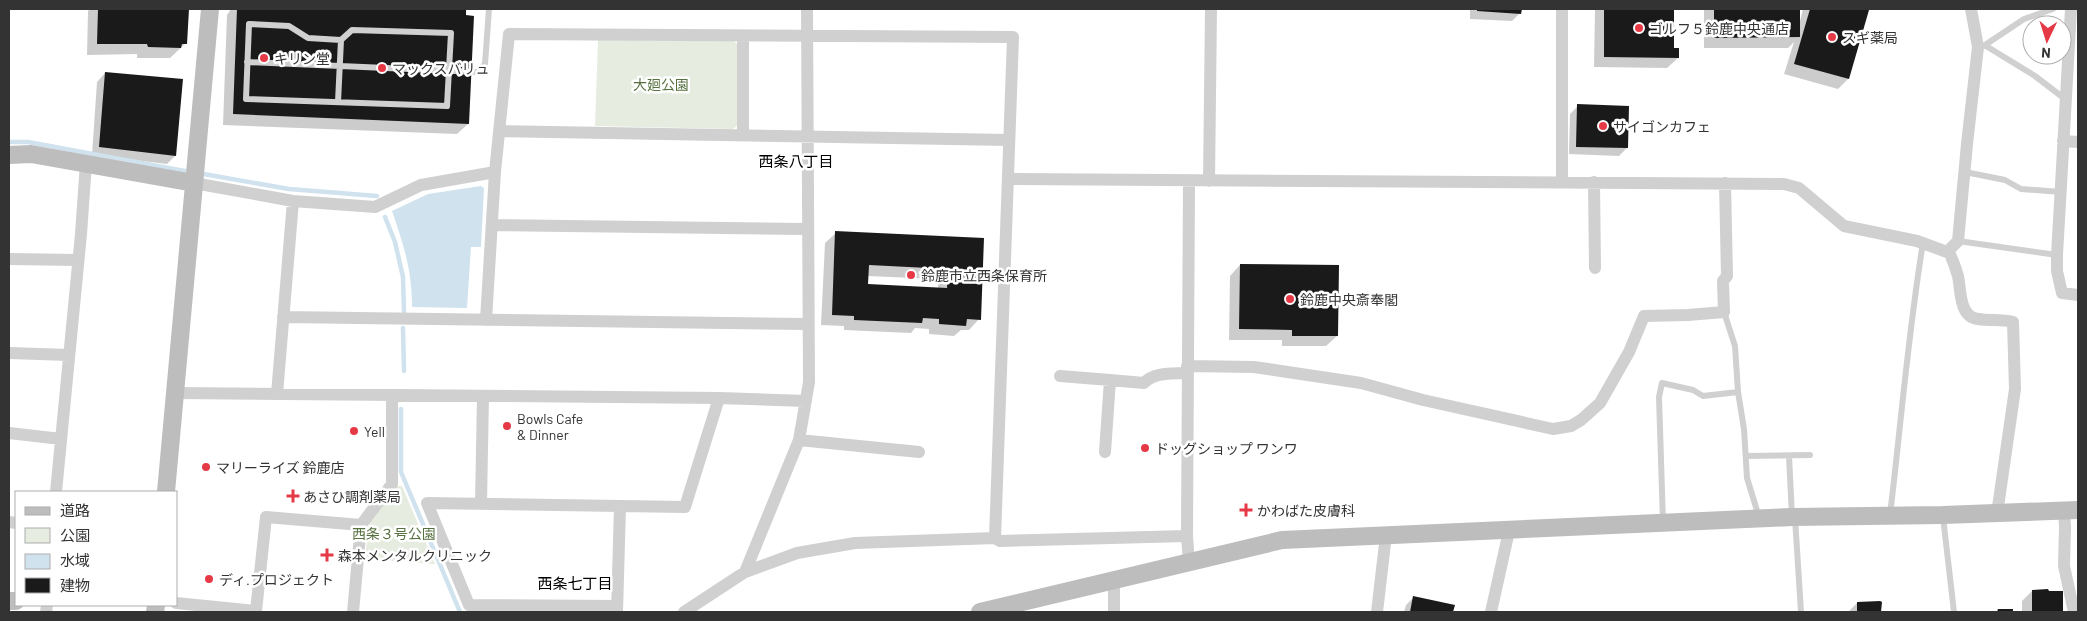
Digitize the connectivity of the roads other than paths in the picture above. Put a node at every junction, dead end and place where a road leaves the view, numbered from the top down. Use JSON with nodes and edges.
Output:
{"nodes":[{"id":1,"x":210,"y":9,"type":"edge"},
{"id":2,"x":489,"y":9,"type":"edge"},
{"id":3,"x":807,"y":9,"type":"edge"},
{"id":4,"x":1211,"y":9,"type":"edge"},
{"id":5,"x":1562,"y":9,"type":"edge"},
{"id":6,"x":1971,"y":9,"type":"edge"},
{"id":7,"x":2053,"y":9,"type":"edge"},
{"id":8,"x":2071,"y":9,"type":"edge"},
{"id":9,"x":743,"y":36,"type":"junction"},
{"id":10,"x":807,"y":37,"type":"junction"},
{"id":11,"x":341,"y":40,"type":"junction"},
{"id":12,"x":1982,"y":47,"type":"junction"},
{"id":13,"x":248,"y":62,"type":"junction"},
{"id":14,"x":340,"y":66,"type":"junction"},
{"id":15,"x":449,"y":70,"type":"junction"},
{"id":16,"x":2065,"y":99,"type":"junction"},
{"id":17,"x":338,"y":102,"type":"junction"},
{"id":18,"x":500,"y":131,"type":"junction"},
{"id":19,"x":743,"y":135,"type":"junction"},
{"id":20,"x":808,"y":136,"type":"junction"},
{"id":21,"x":1009,"y":140,"type":"junction"},
{"id":22,"x":2063,"y":141,"type":"junction"},
{"id":23,"x":2078,"y":142,"type":"edge"},
{"id":24,"x":9,"y":155,"type":"edge"},
{"id":25,"x":86,"y":163,"type":"junction"},
{"id":26,"x":495,"y":172,"type":"junction"},
{"id":27,"x":1965,"y":172,"type":"junction"},
{"id":28,"x":1008,"y":179,"type":"junction"},
{"id":29,"x":1189,"y":181,"type":"junction"},
{"id":30,"x":1209,"y":181,"type":"junction"},
{"id":31,"x":1562,"y":182,"type":"junction"},
{"id":32,"x":1594,"y":182,"type":"junction"},
{"id":33,"x":194,"y":183,"type":"junction"},
{"id":34,"x":1725,"y":183,"type":"junction"},
{"id":35,"x":2061,"y":192,"type":"junction"},
{"id":36,"x":293,"y":201,"type":"junction"},
{"id":37,"x":492,"y":225,"type":"junction"},
{"id":38,"x":808,"y":229,"type":"junction"},
{"id":39,"x":1958,"y":241,"type":"junction"},
{"id":40,"x":1923,"y":243,"type":"junction"},
{"id":41,"x":1947,"y":252,"type":"junction"},
{"id":42,"x":2057,"y":255,"type":"junction"},
{"id":43,"x":9,"y":259,"type":"edge"},
{"id":44,"x":78,"y":260,"type":"junction"},
{"id":45,"x":1595,"y":268,"type":"dead end"},
{"id":46,"x":2078,"y":295,"type":"edge"},
{"id":47,"x":1724,"y":312,"type":"junction"},
{"id":48,"x":283,"y":317,"type":"junction"},
{"id":49,"x":486,"y":320,"type":"junction"},
{"id":50,"x":808,"y":324,"type":"junction"},
{"id":51,"x":9,"y":353,"type":"edge"},
{"id":52,"x":70,"y":355,"type":"junction"},
{"id":53,"x":1187,"y":370,"type":"junction"},
{"id":54,"x":1060,"y":376,"type":"dead end"},
{"id":55,"x":1110,"y":380,"type":"junction"},
{"id":56,"x":1738,"y":392,"type":"junction"},
{"id":57,"x":176,"y":393,"type":"junction"},
{"id":58,"x":277,"y":394,"type":"junction"},
{"id":59,"x":392,"y":395,"type":"junction"},
{"id":60,"x":482,"y":396,"type":"junction"},
{"id":61,"x":719,"y":398,"type":"junction"},
{"id":62,"x":806,"y":401,"type":"junction"},
{"id":63,"x":9,"y":432,"type":"edge"},
{"id":64,"x":61,"y":439,"type":"junction"},
{"id":65,"x":799,"y":440,"type":"junction"},
{"id":66,"x":919,"y":452,"type":"dead end"},
{"id":67,"x":1105,"y":452,"type":"dead end"},
{"id":68,"x":1810,"y":455,"type":"dead end"},
{"id":69,"x":1746,"y":456,"type":"junction"},
{"id":70,"x":1789,"y":456,"type":"junction"},
{"id":71,"x":56,"y":491,"type":"edge"},
{"id":72,"x":166,"y":491,"type":"edge"},
{"id":73,"x":480,"y":503,"type":"junction"},
{"id":74,"x":620,"y":506,"type":"junction"},
{"id":75,"x":2071,"y":510,"type":"edge"},
{"id":76,"x":1997,"y":514,"type":"junction"},
{"id":77,"x":1890,"y":516,"type":"junction"},
{"id":78,"x":1943,"y":516,"type":"junction"},
{"id":79,"x":1794,"y":517,"type":"junction"},
{"id":80,"x":1759,"y":518,"type":"junction"},
{"id":81,"x":1663,"y":523,"type":"junction"},
{"id":82,"x":360,"y":525,"type":"junction"},
{"id":83,"x":1509,"y":531,"type":"junction"},
{"id":84,"x":1386,"y":535,"type":"junction"},
{"id":85,"x":1187,"y":536,"type":"junction"},
{"id":86,"x":994,"y":538,"type":"junction"},
{"id":87,"x":1190,"y":563,"type":"junction"},
{"id":88,"x":745,"y":572,"type":"junction"},
{"id":89,"x":1114,"y":582,"type":"junction"},
{"id":90,"x":178,"y":603,"type":"edge"},
{"id":91,"x":617,"y":609,"type":"edge"},
{"id":92,"x":256,"y":612,"type":"edge"},
{"id":93,"x":353,"y":612,"type":"edge"},
{"id":94,"x":684,"y":612,"type":"edge"},
{"id":95,"x":980,"y":612,"type":"edge"},
{"id":96,"x":1114,"y":612,"type":"edge"},
{"id":97,"x":1377,"y":612,"type":"edge"},
{"id":98,"x":1491,"y":612,"type":"edge"},
{"id":99,"x":1801,"y":612,"type":"edge"},
{"id":100,"x":1954,"y":612,"type":"edge"},
{"id":101,"x":2074,"y":612,"type":"edge"}],
"edges":[{"from":1,"to":33,"type":"street"},
{"from":2,"to":15,"type":"lane"},
{"from":3,"to":10,"type":"street"},
{"from":4,"to":30,"type":"street"},
{"from":5,"to":31,"type":"street"},
{"from":6,"to":12,"type":"street"},
{"from":7,"to":12,"type":"lane"},
{"from":8,"to":16,"type":"street"},
{"from":9,"to":10,"type":"street"},
{"from":9,"to":18,"type":"street"},
{"from":9,"to":19,"type":"street"},
{"from":10,"to":20,"type":"street"},
{"from":10,"to":21,"type":"street"},
{"from":11,"to":13,"type":"lane"},
{"from":11,"to":14,"type":"lane"},
{"from":11,"to":15,"type":"lane"},
{"from":12,"to":16,"type":"lane"},
{"from":12,"to":27,"type":"street"},
{"from":13,"to":14,"type":"lane"},
{"from":13,"to":17,"type":"lane"},
{"from":14,"to":15,"type":"lane"},
{"from":14,"to":17,"type":"lane"},
{"from":15,"to":17,"type":"lane"},
{"from":16,"to":22,"type":"street"},
{"from":18,"to":19,"type":"street"},
{"from":18,"to":26,"type":"street"},
{"from":19,"to":20,"type":"street"},
{"from":20,"to":21,"type":"street"},
{"from":20,"to":38,"type":"street"},
{"from":21,"to":28,"type":"street"},
{"from":22,"to":23,"type":"street"},
{"from":22,"to":35,"type":"street"},
{"from":24,"to":25,"type":"street"},
{"from":25,"to":33,"type":"street"},
{"from":25,"to":44,"type":"street"},
{"from":26,"to":36,"type":"street"},
{"from":26,"to":37,"type":"street"},
{"from":27,"to":35,"type":"lane"},
{"from":27,"to":39,"type":"street"},
{"from":28,"to":29,"type":"street"},
{"from":28,"to":86,"type":"street"},
{"from":29,"to":30,"type":"street"},
{"from":29,"to":53,"type":"street"},
{"from":30,"to":31,"type":"street"},
{"from":31,"to":32,"type":"street"},
{"from":32,"to":34,"type":"street"},
{"from":32,"to":45,"type":"street"},
{"from":33,"to":36,"type":"street"},
{"from":33,"to":57,"type":"street"},
{"from":34,"to":40,"type":"street"},
{"from":34,"to":47,"type":"street"},
{"from":35,"to":42,"type":"street"},
{"from":36,"to":48,"type":"street"},
{"from":37,"to":38,"type":"street"},
{"from":37,"to":49,"type":"street"},
{"from":38,"to":50,"type":"street"},
{"from":39,"to":41,"type":"street"},
{"from":39,"to":42,"type":"lane"},
{"from":40,"to":41,"type":"street"},
{"from":40,"to":77,"type":"lane"},
{"from":41,"to":76,"type":"street"},
{"from":42,"to":46,"type":"street"},
{"from":43,"to":44,"type":"street"},
{"from":44,"to":52,"type":"street"},
{"from":47,"to":53,"type":"street"},
{"from":47,"to":56,"type":"lane"},
{"from":48,"to":49,"type":"street"},
{"from":48,"to":58,"type":"street"},
{"from":49,"to":50,"type":"street"},
{"from":50,"to":62,"type":"street"},
{"from":51,"to":52,"type":"street"},
{"from":52,"to":64,"type":"street"},
{"from":53,"to":55,"type":"street"},
{"from":53,"to":85,"type":"street"},
{"from":54,"to":55,"type":"street"},
{"from":55,"to":67,"type":"street"},
{"from":56,"to":69,"type":"lane"},
{"from":56,"to":81,"type":"lane"},
{"from":57,"to":58,"type":"street"},
{"from":57,"to":72,"type":"street"},
{"from":58,"to":59,"type":"street"},
{"from":59,"to":60,"type":"street"},
{"from":59,"to":82,"type":"street"},
{"from":60,"to":61,"type":"street"},
{"from":60,"to":73,"type":"street"},
{"from":61,"to":62,"type":"street"},
{"from":61,"to":74,"type":"street"},
{"from":62,"to":65,"type":"street"},
{"from":63,"to":64,"type":"street"},
{"from":64,"to":71,"type":"street"},
{"from":65,"to":66,"type":"street"},
{"from":65,"to":88,"type":"street"},
{"from":68,"to":70,"type":"lane"},
{"from":69,"to":70,"type":"lane"},
{"from":69,"to":80,"type":"lane"},
{"from":70,"to":79,"type":"lane"},
{"from":73,"to":74,"type":"street"},
{"from":73,"to":91,"type":"street"},
{"from":74,"to":91,"type":"street"},
{"from":75,"to":76,"type":"street"},
{"from":75,"to":101,"type":"street"},
{"from":76,"to":78,"type":"street"},
{"from":77,"to":78,"type":"street"},
{"from":77,"to":79,"type":"street"},
{"from":78,"to":100,"type":"lane"},
{"from":79,"to":80,"type":"street"},
{"from":79,"to":99,"type":"lane"},
{"from":80,"to":81,"type":"street"},
{"from":81,"to":83,"type":"street"},
{"from":82,"to":92,"type":"street"},
{"from":82,"to":93,"type":"street"},
{"from":83,"to":84,"type":"street"},
{"from":83,"to":98,"type":"street"},
{"from":84,"to":87,"type":"street"},
{"from":84,"to":97,"type":"street"},
{"from":85,"to":86,"type":"street"},
{"from":85,"to":87,"type":"street"},
{"from":86,"to":88,"type":"street"},
{"from":87,"to":89,"type":"street"},
{"from":88,"to":94,"type":"street"},
{"from":89,"to":95,"type":"street"},
{"from":89,"to":96,"type":"street"},
{"from":90,"to":92,"type":"street"}]}
